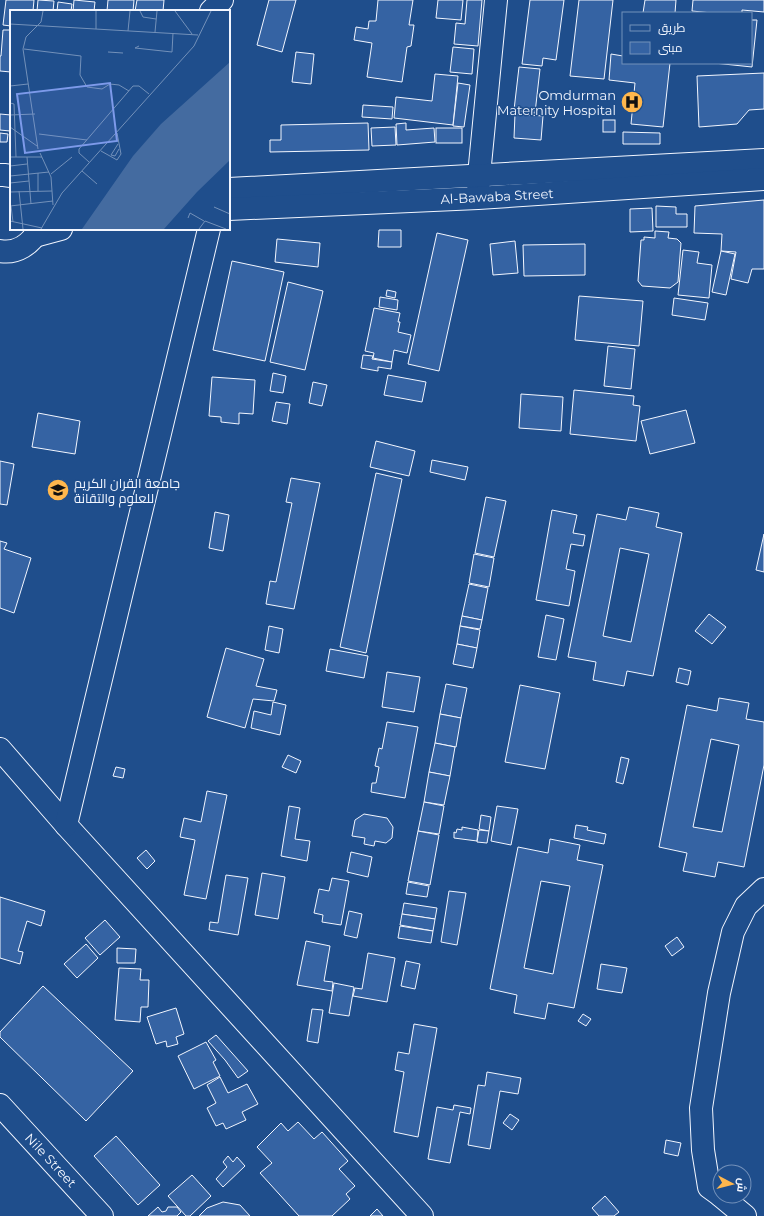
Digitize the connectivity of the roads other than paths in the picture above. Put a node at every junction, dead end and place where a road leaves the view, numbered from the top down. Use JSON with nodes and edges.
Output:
{"nodes":[{"id":1,"x":222,"y":0,"type":"edge"},
{"id":2,"x":496,"y":0,"type":"edge"},
{"id":3,"x":212,"y":10,"type":"edge"},
{"id":4,"x":764,"y":160,"type":"edge"},
{"id":5,"x":0,"y":175,"type":"edge"},
{"id":6,"x":479,"y":175,"type":"junction"},
{"id":7,"x":10,"y":176,"type":"edge"},
{"id":8,"x":764,"y":179,"type":"edge"},
{"id":9,"x":230,"y":189,"type":"edge"},
{"id":10,"x":478,"y":198,"type":"junction"},
{"id":11,"x":230,"y":209,"type":"edge"},
{"id":12,"x":55,"y":230,"type":"edge"},
{"id":13,"x":209,"y":230,"type":"edge"},
{"id":14,"x":37,"y":233,"type":"edge"},
{"id":15,"x":0,"y":251,"type":"edge"},
{"id":16,"x":0,"y":749,"type":"edge"},
{"id":17,"x":66,"y":825,"type":"junction"},
{"id":18,"x":764,"y":889,"type":"edge"},
{"id":19,"x":0,"y":1105,"type":"edge"},
{"id":20,"x":712,"y":1189,"type":"edge"},
{"id":21,"x":730,"y":1204,"type":"edge"},
{"id":22,"x":102,"y":1216,"type":"edge"},
{"id":23,"x":422,"y":1216,"type":"edge"},
{"id":24,"x":745,"y":1216,"type":"edge"}],
"edges":[{"from":1,"to":3,"type":"street"},
{"from":2,"to":6,"type":"street"},
{"from":4,"to":6,"type":"street","name":"Al-Bawaba Street"},
{"from":5,"to":7,"type":"street"},
{"from":6,"to":9,"type":"street","name":"Al-Bawaba Street"},
{"from":6,"to":10,"type":"street"},
{"from":8,"to":10,"type":"street","name":"Al-Bawaba Street"},
{"from":10,"to":11,"type":"street","name":"Al-Bawaba Street"},
{"from":12,"to":14,"type":"street"},
{"from":13,"to":17,"type":"street"},
{"from":14,"to":15,"type":"street"},
{"from":16,"to":17,"type":"street"},
{"from":17,"to":23,"type":"street"},
{"from":18,"to":20,"type":"street"},
{"from":19,"to":22,"type":"street","name":"Nile Street"},
{"from":21,"to":24,"type":"street"}]}
